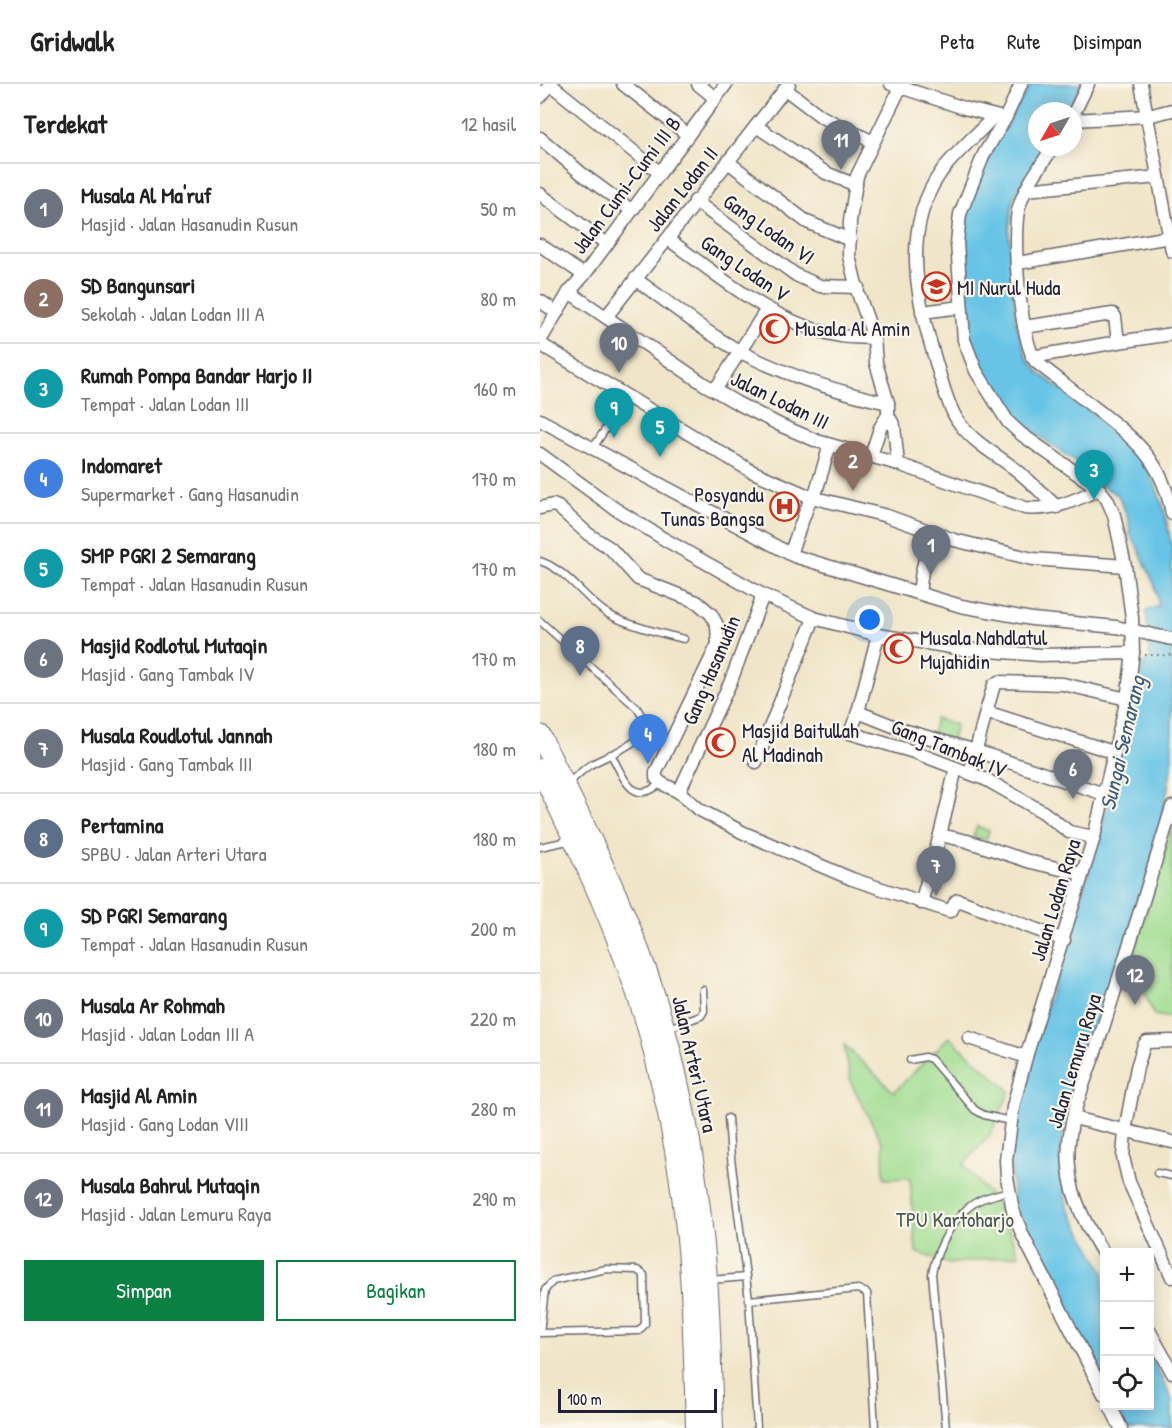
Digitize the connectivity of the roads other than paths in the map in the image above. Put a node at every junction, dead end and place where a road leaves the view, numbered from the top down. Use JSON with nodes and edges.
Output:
{"nodes":[{"id":1,"x":550,"y":84,"type":"edge"},
{"id":2,"x":623,"y":84,"type":"edge"},
{"id":3,"x":698,"y":84,"type":"edge"},
{"id":4,"x":726,"y":84,"type":"edge"},
{"id":5,"x":1021,"y":84,"type":"edge"},
{"id":6,"x":1088,"y":84,"type":"edge"},
{"id":7,"x":1141,"y":84,"type":"edge"},
{"id":8,"x":898,"y":85,"type":"edge"},
{"id":9,"x":787,"y":86,"type":"edge"},
{"id":10,"x":540,"y":97,"type":"edge"},
{"id":11,"x":715,"y":98,"type":"junction"},
{"id":12,"x":1080,"y":102,"type":"edge"},
{"id":13,"x":1172,"y":110,"type":"edge"},
{"id":14,"x":1148,"y":116,"type":"junction"},
{"id":15,"x":1000,"y":117,"type":"junction"},
{"id":16,"x":1082,"y":117,"type":"edge"},
{"id":17,"x":756,"y":126,"type":"junction"},
{"id":18,"x":688,"y":135,"type":"junction"},
{"id":19,"x":540,"y":138,"type":"edge"},
{"id":20,"x":873,"y":142,"type":"junction"},
{"id":21,"x":1047,"y":156,"type":"edge"},
{"id":22,"x":728,"y":162,"type":"junction"},
{"id":23,"x":659,"y":172,"type":"junction"},
{"id":24,"x":1158,"y":177,"type":"junction"},
{"id":25,"x":856,"y":185,"type":"junction"},
{"id":26,"x":1026,"y":190,"type":"junction"},
{"id":27,"x":540,"y":194,"type":"edge"},
{"id":28,"x":695,"y":201,"type":"junction"},
{"id":29,"x":631,"y":210,"type":"junction"},
{"id":30,"x":1169,"y":216,"type":"edge"},
{"id":31,"x":1171,"y":237,"type":"edge"},
{"id":32,"x":668,"y":239,"type":"junction"},
{"id":33,"x":850,"y":240,"type":"junction"},
{"id":34,"x":607,"y":244,"type":"junction"},
{"id":35,"x":540,"y":245,"type":"edge"},
{"id":36,"x":1172,"y":251,"type":"edge"},
{"id":37,"x":1018,"y":263,"type":"junction"},
{"id":38,"x":584,"y":275,"type":"junction"},
{"id":39,"x":635,"y":279,"type":"junction"},
{"id":40,"x":858,"y":287,"type":"junction"},
{"id":41,"x":569,"y":292,"type":"junction"},
{"id":42,"x":540,"y":301,"type":"edge"},
{"id":43,"x":961,"y":307,"type":"junction"},
{"id":44,"x":767,"y":309,"type":"junction"},
{"id":45,"x":556,"y":312,"type":"junction"},
{"id":46,"x":922,"y":312,"type":"junction"},
{"id":47,"x":606,"y":317,"type":"junction"},
{"id":48,"x":1024,"y":327,"type":"junction"},
{"id":49,"x":1172,"y":334,"type":"edge"},
{"id":50,"x":874,"y":338,"type":"junction"},
{"id":51,"x":540,"y":342,"type":"edge"},
{"id":52,"x":1118,"y":342,"type":"junction"},
{"id":53,"x":741,"y":351,"type":"junction"},
{"id":54,"x":1032,"y":357,"type":"junction"},
{"id":55,"x":715,"y":390,"type":"junction"},
{"id":56,"x":621,"y":405,"type":"dead end"},
{"id":57,"x":888,"y":409,"type":"junction"},
{"id":58,"x":540,"y":420,"type":"edge"},
{"id":59,"x":830,"y":445,"type":"junction"},
{"id":60,"x":593,"y":448,"type":"junction"},
{"id":61,"x":540,"y":454,"type":"edge"},
{"id":62,"x":871,"y":456,"type":"junction"},
{"id":63,"x":898,"y":464,"type":"junction"},
{"id":64,"x":1099,"y":489,"type":"junction"},
{"id":65,"x":812,"y":497,"type":"junction"},
{"id":66,"x":1057,"y":507,"type":"junction"},
{"id":67,"x":540,"y":508,"type":"edge"},
{"id":68,"x":1172,"y":514,"type":"edge"},
{"id":69,"x":933,"y":533,"type":"junction"},
{"id":70,"x":790,"y":554,"type":"junction"},
{"id":71,"x":540,"y":561,"type":"edge"},
{"id":72,"x":1125,"y":566,"type":"junction"},
{"id":73,"x":919,"y":593,"type":"junction"},
{"id":74,"x":763,"y":595,"type":"junction"},
{"id":75,"x":814,"y":618,"type":"junction"},
{"id":76,"x":540,"y":621,"type":"edge"},
{"id":77,"x":1136,"y":631,"type":"junction"},
{"id":78,"x":878,"y":635,"type":"junction"},
{"id":79,"x":684,"y":639,"type":"dead end"},
{"id":80,"x":1172,"y":639,"type":"edge"},
{"id":81,"x":1139,"y":654,"type":"junction"},
{"id":82,"x":1127,"y":699,"type":"junction"},
{"id":83,"x":858,"y":712,"type":"junction"},
{"id":84,"x":986,"y":712,"type":"junction"},
{"id":85,"x":540,"y":735,"type":"edge"},
{"id":86,"x":976,"y":751,"type":"junction"},
{"id":87,"x":1113,"y":752,"type":"junction"},
{"id":88,"x":611,"y":754,"type":"junction"},
{"id":89,"x":756,"y":762,"type":"dead end"},
{"id":90,"x":956,"y":768,"type":"junction"},
{"id":91,"x":540,"y":769,"type":"edge"},
{"id":92,"x":970,"y":774,"type":"junction"},
{"id":93,"x":661,"y":783,"type":"junction"},
{"id":94,"x":565,"y":786,"type":"junction"},
{"id":95,"x":680,"y":792,"type":"junction"},
{"id":96,"x":1104,"y":794,"type":"junction"},
{"id":97,"x":1172,"y":807,"type":"edge"},
{"id":98,"x":940,"y":835,"type":"junction"},
{"id":99,"x":1094,"y":837,"type":"junction"},
{"id":100,"x":574,"y":840,"type":"junction"},
{"id":101,"x":540,"y":847,"type":"edge"},
{"id":102,"x":1082,"y":873,"type":"junction"},
{"id":103,"x":921,"y":903,"type":"junction"},
{"id":104,"x":1064,"y":940,"type":"junction"},
{"id":105,"x":703,"y":990,"type":"dead end"},
{"id":106,"x":671,"y":1028,"type":"junction"},
{"id":107,"x":969,"y":1038,"type":"dead end"},
{"id":108,"x":1172,"y":1041,"type":"edge"},
{"id":109,"x":1026,"y":1057,"type":"junction"},
{"id":110,"x":910,"y":1060,"type":"dead end"},
{"id":111,"x":728,"y":1118,"type":"dead end"},
{"id":112,"x":1074,"y":1118,"type":"junction"},
{"id":113,"x":1010,"y":1121,"type":"junction"},
{"id":114,"x":1125,"y":1131,"type":"junction"},
{"id":115,"x":1172,"y":1142,"type":"edge"},
{"id":116,"x":1157,"y":1173,"type":"dead end"},
{"id":117,"x":1172,"y":1176,"type":"edge"},
{"id":118,"x":1008,"y":1191,"type":"junction"},
{"id":119,"x":1100,"y":1248,"type":"edge"},
{"id":120,"x":746,"y":1277,"type":"junction"},
{"id":121,"x":1172,"y":1277,"type":"edge"},
{"id":122,"x":711,"y":1280,"type":"junction"},
{"id":123,"x":749,"y":1300,"type":"junction"},
{"id":124,"x":540,"y":1333,"type":"edge"},
{"id":125,"x":1154,"y":1340,"type":"edge"},
{"id":126,"x":1172,"y":1371,"type":"edge"},
{"id":127,"x":1100,"y":1387,"type":"edge"},
{"id":128,"x":1112,"y":1410,"type":"edge"},
{"id":129,"x":696,"y":1428,"type":"edge"},
{"id":130,"x":712,"y":1428,"type":"edge"},
{"id":131,"x":757,"y":1428,"type":"edge"},
{"id":132,"x":875,"y":1428,"type":"edge"},
{"id":133,"x":946,"y":1428,"type":"edge"},
{"id":134,"x":1121,"y":1428,"type":"edge"}],
"edges":[{"from":1,"to":10,"type":"street"},
{"from":1,"to":23,"type":"street"},
{"from":2,"to":18,"type":"street"},
{"from":3,"to":11,"type":"street"},
{"from":4,"to":11,"type":"street","name":"Jalan Cumi-Cumi III B"},
{"from":5,"to":15,"type":"street","name":"Jalan Lodan Raya"},
{"from":6,"to":12,"type":"street"},
{"from":7,"to":14,"type":"street"},
{"from":8,"to":15,"type":"street"},
{"from":8,"to":20,"type":"street"},
{"from":9,"to":17,"type":"street","name":"Jalan Lodan II"},
{"from":9,"to":20,"type":"street"},
{"from":11,"to":18,"type":"street","name":"Jalan Cumi-Cumi III B"},
{"from":13,"to":14,"type":"street"},
{"from":14,"to":16,"type":"street"},
{"from":14,"to":24,"type":"street"},
{"from":15,"to":43,"type":"street","name":"Jalan Lodan Raya"},
{"from":15,"to":46,"type":"street"},
{"from":17,"to":22,"type":"street","name":"Jalan Lodan II"},
{"from":17,"to":25,"type":"street"},
{"from":18,"to":23,"type":"street","name":"Jalan Cumi-Cumi III B"},
{"from":19,"to":29,"type":"street"},
{"from":20,"to":25,"type":"street"},
{"from":21,"to":26,"type":"street"},
{"from":22,"to":28,"type":"street","name":"Jalan Lodan II"},
{"from":22,"to":33,"type":"street"},
{"from":23,"to":29,"type":"street","name":"Jalan Cumi-Cumi III B"},
{"from":24,"to":26,"type":"street"},
{"from":24,"to":30,"type":"street"},
{"from":25,"to":33,"type":"street"},
{"from":26,"to":37,"type":"street"},
{"from":27,"to":34,"type":"street"},
{"from":28,"to":32,"type":"street","name":"Jalan Lodan II"},
{"from":28,"to":40,"type":"street","name":"Gang Lodan VI"},
{"from":29,"to":34,"type":"street","name":"Jalan Cumi-Cumi III B"},
{"from":30,"to":31,"type":"street"},
{"from":31,"to":36,"type":"street"},
{"from":31,"to":37,"type":"street"},
{"from":32,"to":39,"type":"street","name":"Jalan Lodan II"},
{"from":32,"to":44,"type":"street","name":"Gang Lodan V"},
{"from":33,"to":40,"type":"street"},
{"from":34,"to":38,"type":"street","name":"Jalan Cumi-Cumi III B"},
{"from":35,"to":38,"type":"street"},
{"from":37,"to":48,"type":"street"},
{"from":38,"to":41,"type":"street","name":"Jalan Cumi-Cumi III B"},
{"from":39,"to":47,"type":"street","name":"Jalan Lodan II"},
{"from":39,"to":53,"type":"street"},
{"from":40,"to":50,"type":"street"},
{"from":41,"to":45,"type":"street","name":"Jalan Cumi-Cumi III B"},
{"from":41,"to":47,"type":"street","name":"Jalan Lodan III"},
{"from":42,"to":45,"type":"street"},
{"from":43,"to":46,"type":"street"},
{"from":43,"to":64,"type":"street","name":"Jalan Lodan Raya"},
{"from":44,"to":50,"type":"street","name":"Gang Lodan V"},
{"from":44,"to":53,"type":"street"},
{"from":45,"to":51,"type":"street","name":"Jalan Cumi-Cumi III B"},
{"from":46,"to":66,"type":"street"},
{"from":47,"to":55,"type":"street","name":"Jalan Lodan III"},
{"from":48,"to":52,"type":"street"},
{"from":48,"to":54,"type":"street"},
{"from":49,"to":52,"type":"street"},
{"from":50,"to":57,"type":"street"},
{"from":51,"to":65,"type":"street"},
{"from":52,"to":54,"type":"street"},
{"from":53,"to":55,"type":"street"},
{"from":53,"to":57,"type":"street"},
{"from":54,"to":68,"type":"street"},
{"from":55,"to":59,"type":"street","name":"Jalan Lodan III"},
{"from":56,"to":60,"type":"lane"},
{"from":57,"to":62,"type":"street"},
{"from":57,"to":63,"type":"street"},
{"from":58,"to":60,"type":"street"},
{"from":59,"to":62,"type":"street","name":"Jalan Lodan III"},
{"from":59,"to":65,"type":"street"},
{"from":60,"to":70,"type":"street"},
{"from":61,"to":74,"type":"street"},
{"from":62,"to":63,"type":"street","name":"Jalan Lodan III"},
{"from":63,"to":66,"type":"street","name":"Jalan Lodan III"},
{"from":64,"to":66,"type":"street","name":"Jalan Lodan III"},
{"from":64,"to":72,"type":"street","name":"Jalan Lodan Raya"},
{"from":65,"to":69,"type":"street"},
{"from":65,"to":70,"type":"street"},
{"from":67,"to":93,"type":"street"},
{"from":69,"to":72,"type":"street"},
{"from":69,"to":73,"type":"street"},
{"from":70,"to":73,"type":"street"},
{"from":71,"to":79,"type":"lane"},
{"from":72,"to":77,"type":"street","name":"Jalan Lodan Raya"},
{"from":73,"to":77,"type":"street"},
{"from":74,"to":75,"type":"street"},
{"from":74,"to":95,"type":"street","name":"Gang Hasanudin"},
{"from":75,"to":78,"type":"street"},
{"from":75,"to":89,"type":"street"},
{"from":76,"to":88,"type":"lane"},
{"from":77,"to":80,"type":"street"},
{"from":77,"to":81,"type":"street","name":"Jalan Lodan Raya"},
{"from":78,"to":81,"type":"street"},
{"from":78,"to":83,"type":"street"},
{"from":81,"to":82,"type":"street","name":"Jalan Lodan Raya"},
{"from":82,"to":84,"type":"street"},
{"from":82,"to":87,"type":"street","name":"Jalan Lodan Raya"},
{"from":83,"to":86,"type":"street","name":"Gang Tambak IV"},
{"from":83,"to":90,"type":"street","name":"Gang Tambak IV"},
{"from":84,"to":86,"type":"street"},
{"from":84,"to":87,"type":"street"},
{"from":85,"to":94,"type":"highway","name":"Jalan Arteri Utara"},
{"from":86,"to":92,"type":"street"},
{"from":86,"to":96,"type":"street","name":"Gang Tambak IV"},
{"from":87,"to":96,"type":"street","name":"Jalan Lodan Raya"},
{"from":88,"to":93,"type":"lane"},
{"from":88,"to":94,"type":"lane"},
{"from":90,"to":92,"type":"street","name":"Gang Tambak IV"},
{"from":90,"to":98,"type":"street"},
{"from":91,"to":100,"type":"highway","name":"Jalan Arteri Utara"},
{"from":92,"to":99,"type":"street","name":"Gang Tambak IV"},
{"from":93,"to":95,"type":"street"},
{"from":94,"to":106,"type":"highway","name":"Jalan Arteri Utara"},
{"from":95,"to":103,"type":"street"},
{"from":96,"to":99,"type":"street","name":"Jalan Lodan Raya"},
{"from":97,"to":112,"type":"street","name":"Jalan Lemuru Raya"},
{"from":98,"to":102,"type":"street"},
{"from":98,"to":103,"type":"street"},
{"from":99,"to":102,"type":"street","name":"Jalan Lodan Raya"},
{"from":100,"to":101,"type":"lane"},
{"from":100,"to":129,"type":"highway","name":"Jalan Arteri Utara"},
{"from":102,"to":104,"type":"street","name":"Jalan Lodan Raya"},
{"from":103,"to":104,"type":"street"},
{"from":104,"to":109,"type":"street","name":"Jalan Lodan Raya"},
{"from":105,"to":106,"type":"lane"},
{"from":106,"to":122,"type":"highway","name":"Jalan Arteri Utara"},
{"from":107,"to":109,"type":"street"},
{"from":108,"to":114,"type":"street"},
{"from":109,"to":113,"type":"street","name":"Jalan Lodan Raya"},
{"from":110,"to":113,"type":"lane"},
{"from":111,"to":120,"type":"lane"},
{"from":112,"to":114,"type":"street"},
{"from":112,"to":119,"type":"street","name":"Jalan Lemuru Raya"},
{"from":113,"to":118,"type":"street","name":"Jalan Lodan Raya"},
{"from":114,"to":115,"type":"street"},
{"from":114,"to":121,"type":"street"},
{"from":116,"to":117,"type":"lane"},
{"from":118,"to":127,"type":"street","name":"Jalan Lodan Raya"},
{"from":118,"to":133,"type":"lane"},
{"from":120,"to":122,"type":"lane"},
{"from":120,"to":123,"type":"lane"},
{"from":122,"to":130,"type":"highway","name":"Jalan Arteri Utara"},
{"from":123,"to":131,"type":"lane"},
{"from":123,"to":132,"type":"lane"},
{"from":124,"to":124,"type":"lane"},
{"from":125,"to":126,"type":"street"},
{"from":128,"to":134,"type":"street"}]}
